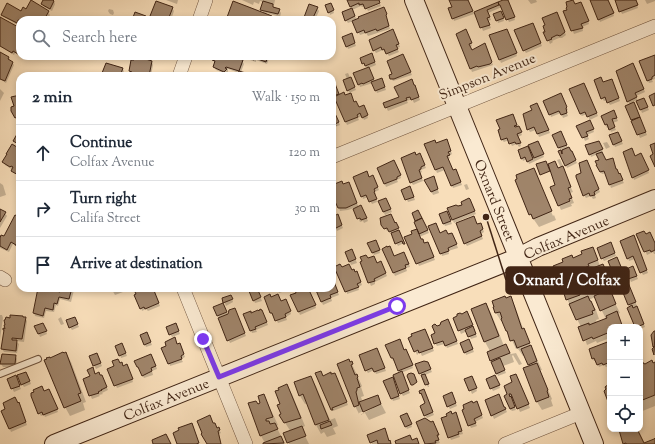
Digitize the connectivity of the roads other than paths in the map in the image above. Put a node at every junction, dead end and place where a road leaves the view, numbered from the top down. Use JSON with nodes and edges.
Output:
{"nodes":[{"id":1,"x":206,"y":0,"type":"edge"},
{"id":2,"x":414,"y":0,"type":"edge"},
{"id":3,"x":200,"y":16,"type":"edge"},
{"id":4,"x":655,"y":26,"type":"edge"},
{"id":5,"x":185,"y":60,"type":"edge"},
{"id":6,"x":180,"y":72,"type":"edge"},
{"id":7,"x":457,"y":106,"type":"junction"},
{"id":8,"x":336,"y":154,"type":"edge"},
{"id":9,"x":655,"y":200,"type":"edge"},
{"id":10,"x":518,"y":257,"type":"junction"},
{"id":11,"x":185,"y":292,"type":"edge"},
{"id":12,"x":38,"y":359,"type":"dead end"},
{"id":13,"x":0,"y":374,"type":"edge"},
{"id":14,"x":219,"y":377,"type":"junction"},
{"id":15,"x":582,"y":413,"type":"junction"},
{"id":16,"x":54,"y":444,"type":"edge"},
{"id":17,"x":246,"y":444,"type":"edge"},
{"id":18,"x":505,"y":444,"type":"edge"},
{"id":19,"x":594,"y":444,"type":"edge"}],
"edges":[{"from":1,"to":3,"type":"street"},
{"from":2,"to":7,"type":"main road","name":"Oxnard Street"},
{"from":4,"to":7,"type":"street","name":"Simpson Avenue"},
{"from":5,"to":6,"type":"street"},
{"from":7,"to":8,"type":"street","name":"Simpson Avenue"},
{"from":7,"to":10,"type":"main road","name":"Oxnard Street"},
{"from":9,"to":10,"type":"main road","name":"Colfax Avenue"},
{"from":10,"to":14,"type":"main road","name":"Colfax Avenue"},
{"from":10,"to":15,"type":"main road","name":"Oxnard Street"},
{"from":11,"to":14,"type":"street"},
{"from":12,"to":13,"type":"lane"},
{"from":14,"to":16,"type":"main road","name":"Colfax Avenue"},
{"from":14,"to":17,"type":"street"},
{"from":15,"to":18,"type":"street"},
{"from":15,"to":19,"type":"main road","name":"Oxnard Street"}]}
